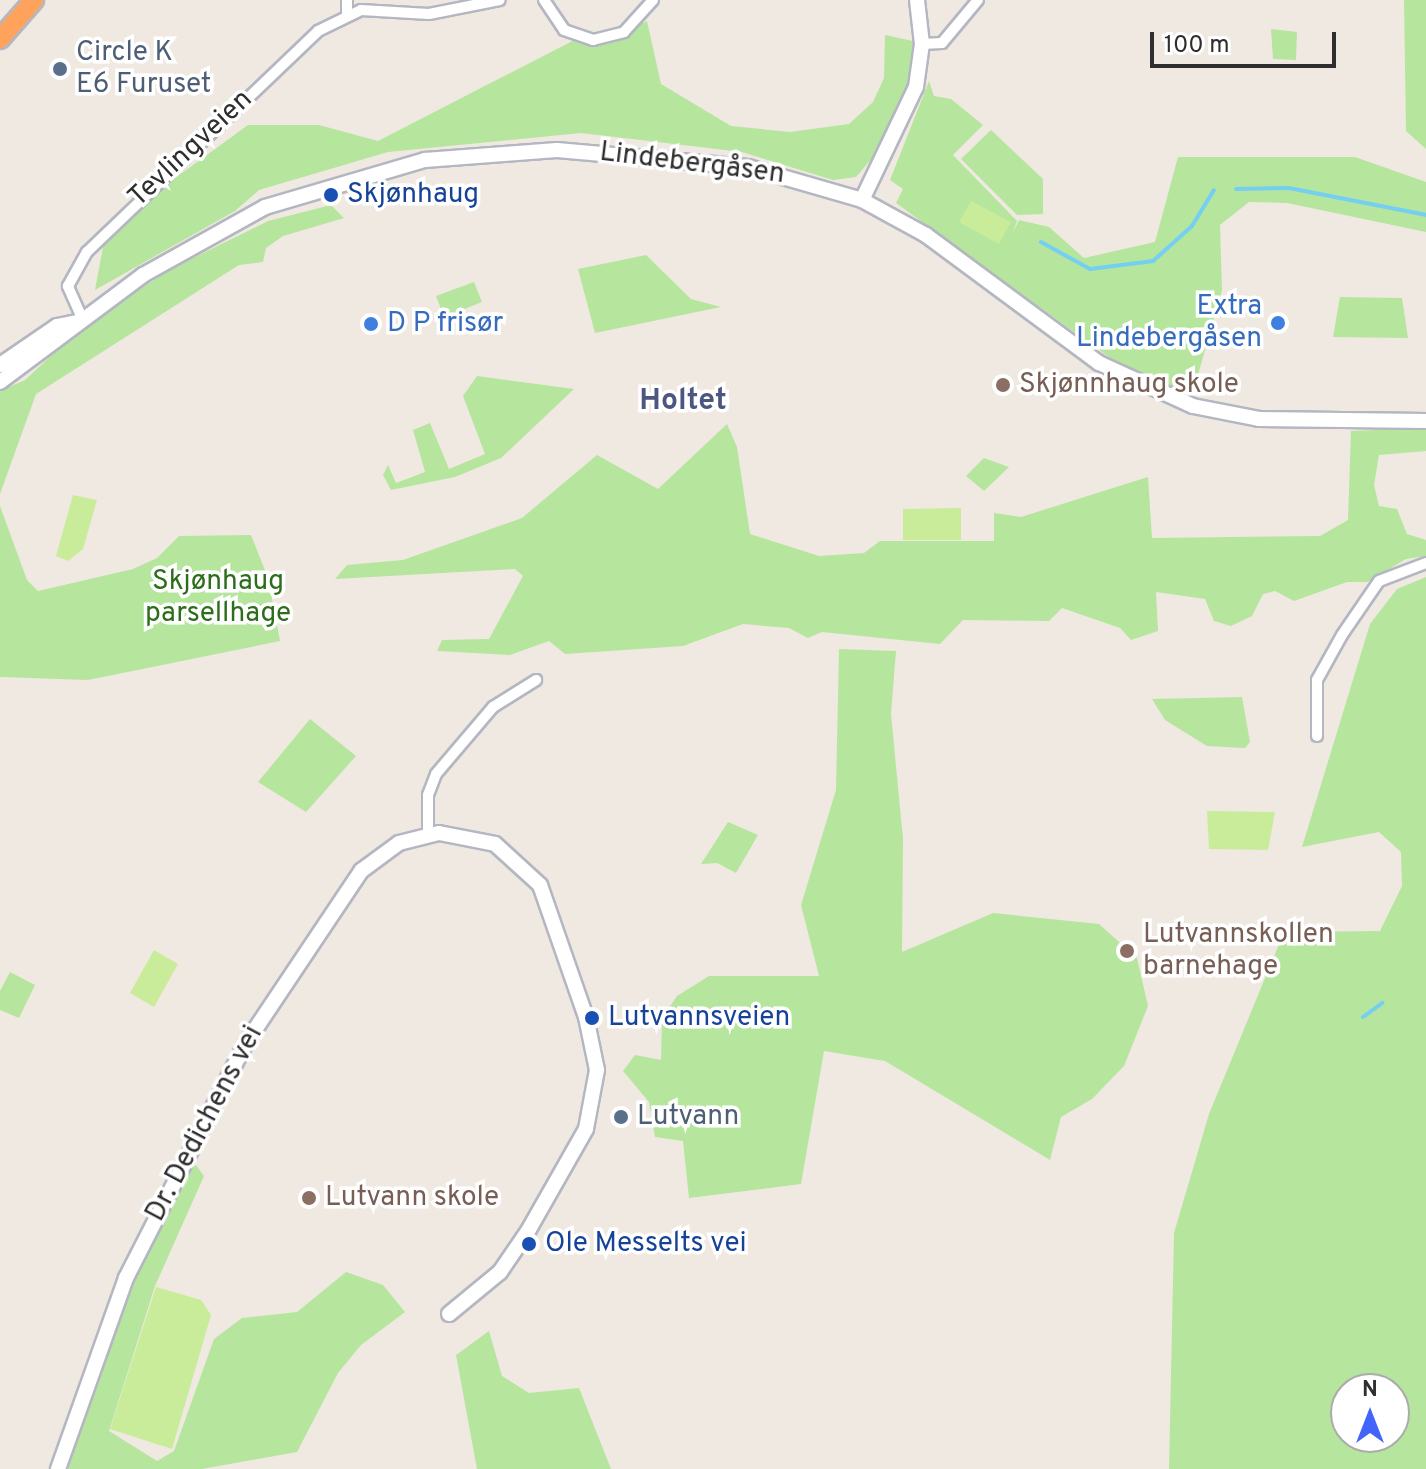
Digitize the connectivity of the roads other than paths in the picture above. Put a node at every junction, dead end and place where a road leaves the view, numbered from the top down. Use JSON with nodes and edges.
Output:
{"nodes":[{"id":1,"x":34,"y":0,"type":"edge"},
{"id":2,"x":347,"y":0,"type":"edge"},
{"id":3,"x":500,"y":0,"type":"edge"},
{"id":4,"x":544,"y":0,"type":"edge"},
{"id":5,"x":653,"y":0,"type":"edge"},
{"id":6,"x":917,"y":0,"type":"edge"},
{"id":7,"x":978,"y":0,"type":"edge"},
{"id":8,"x":347,"y":14,"type":"junction"},
{"id":9,"x":0,"y":39,"type":"edge"},
{"id":10,"x":922,"y":44,"type":"junction"},
{"id":11,"x":862,"y":200,"type":"junction"},
{"id":12,"x":79,"y":320,"type":"junction"},
{"id":13,"x":0,"y":365,"type":"edge"},
{"id":14,"x":0,"y":382,"type":"edge"},
{"id":15,"x":1426,"y":421,"type":"edge"},
{"id":16,"x":1426,"y":563,"type":"edge"},
{"id":17,"x":536,"y":680,"type":"dead end"},
{"id":18,"x":1317,"y":736,"type":"dead end"},
{"id":19,"x":428,"y":834,"type":"junction"},
{"id":20,"x":449,"y":1314,"type":"dead end"},
{"id":21,"x":58,"y":1469,"type":"edge"}],
"edges":[{"from":1,"to":9,"type":"highway"},
{"from":2,"to":8,"type":"street"},
{"from":3,"to":8,"type":"street"},
{"from":4,"to":5,"type":"street"},
{"from":6,"to":10,"type":"street"},
{"from":7,"to":10,"type":"street"},
{"from":8,"to":12,"type":"street","name":"Tevlingveien"},
{"from":10,"to":11,"type":"street"},
{"from":11,"to":12,"type":"street","name":"Lindebergåsen"},
{"from":11,"to":15,"type":"street","name":"Lindebergåsen"},
{"from":12,"to":13,"type":"street","name":"Lindebergåsen"},
{"from":12,"to":14,"type":"street","name":"Lindebergåsen"},
{"from":16,"to":18,"type":"street"},
{"from":17,"to":19,"type":"street"},
{"from":19,"to":20,"type":"street"},
{"from":19,"to":21,"type":"street","name":"Dr. Dedichens vei"}]}
